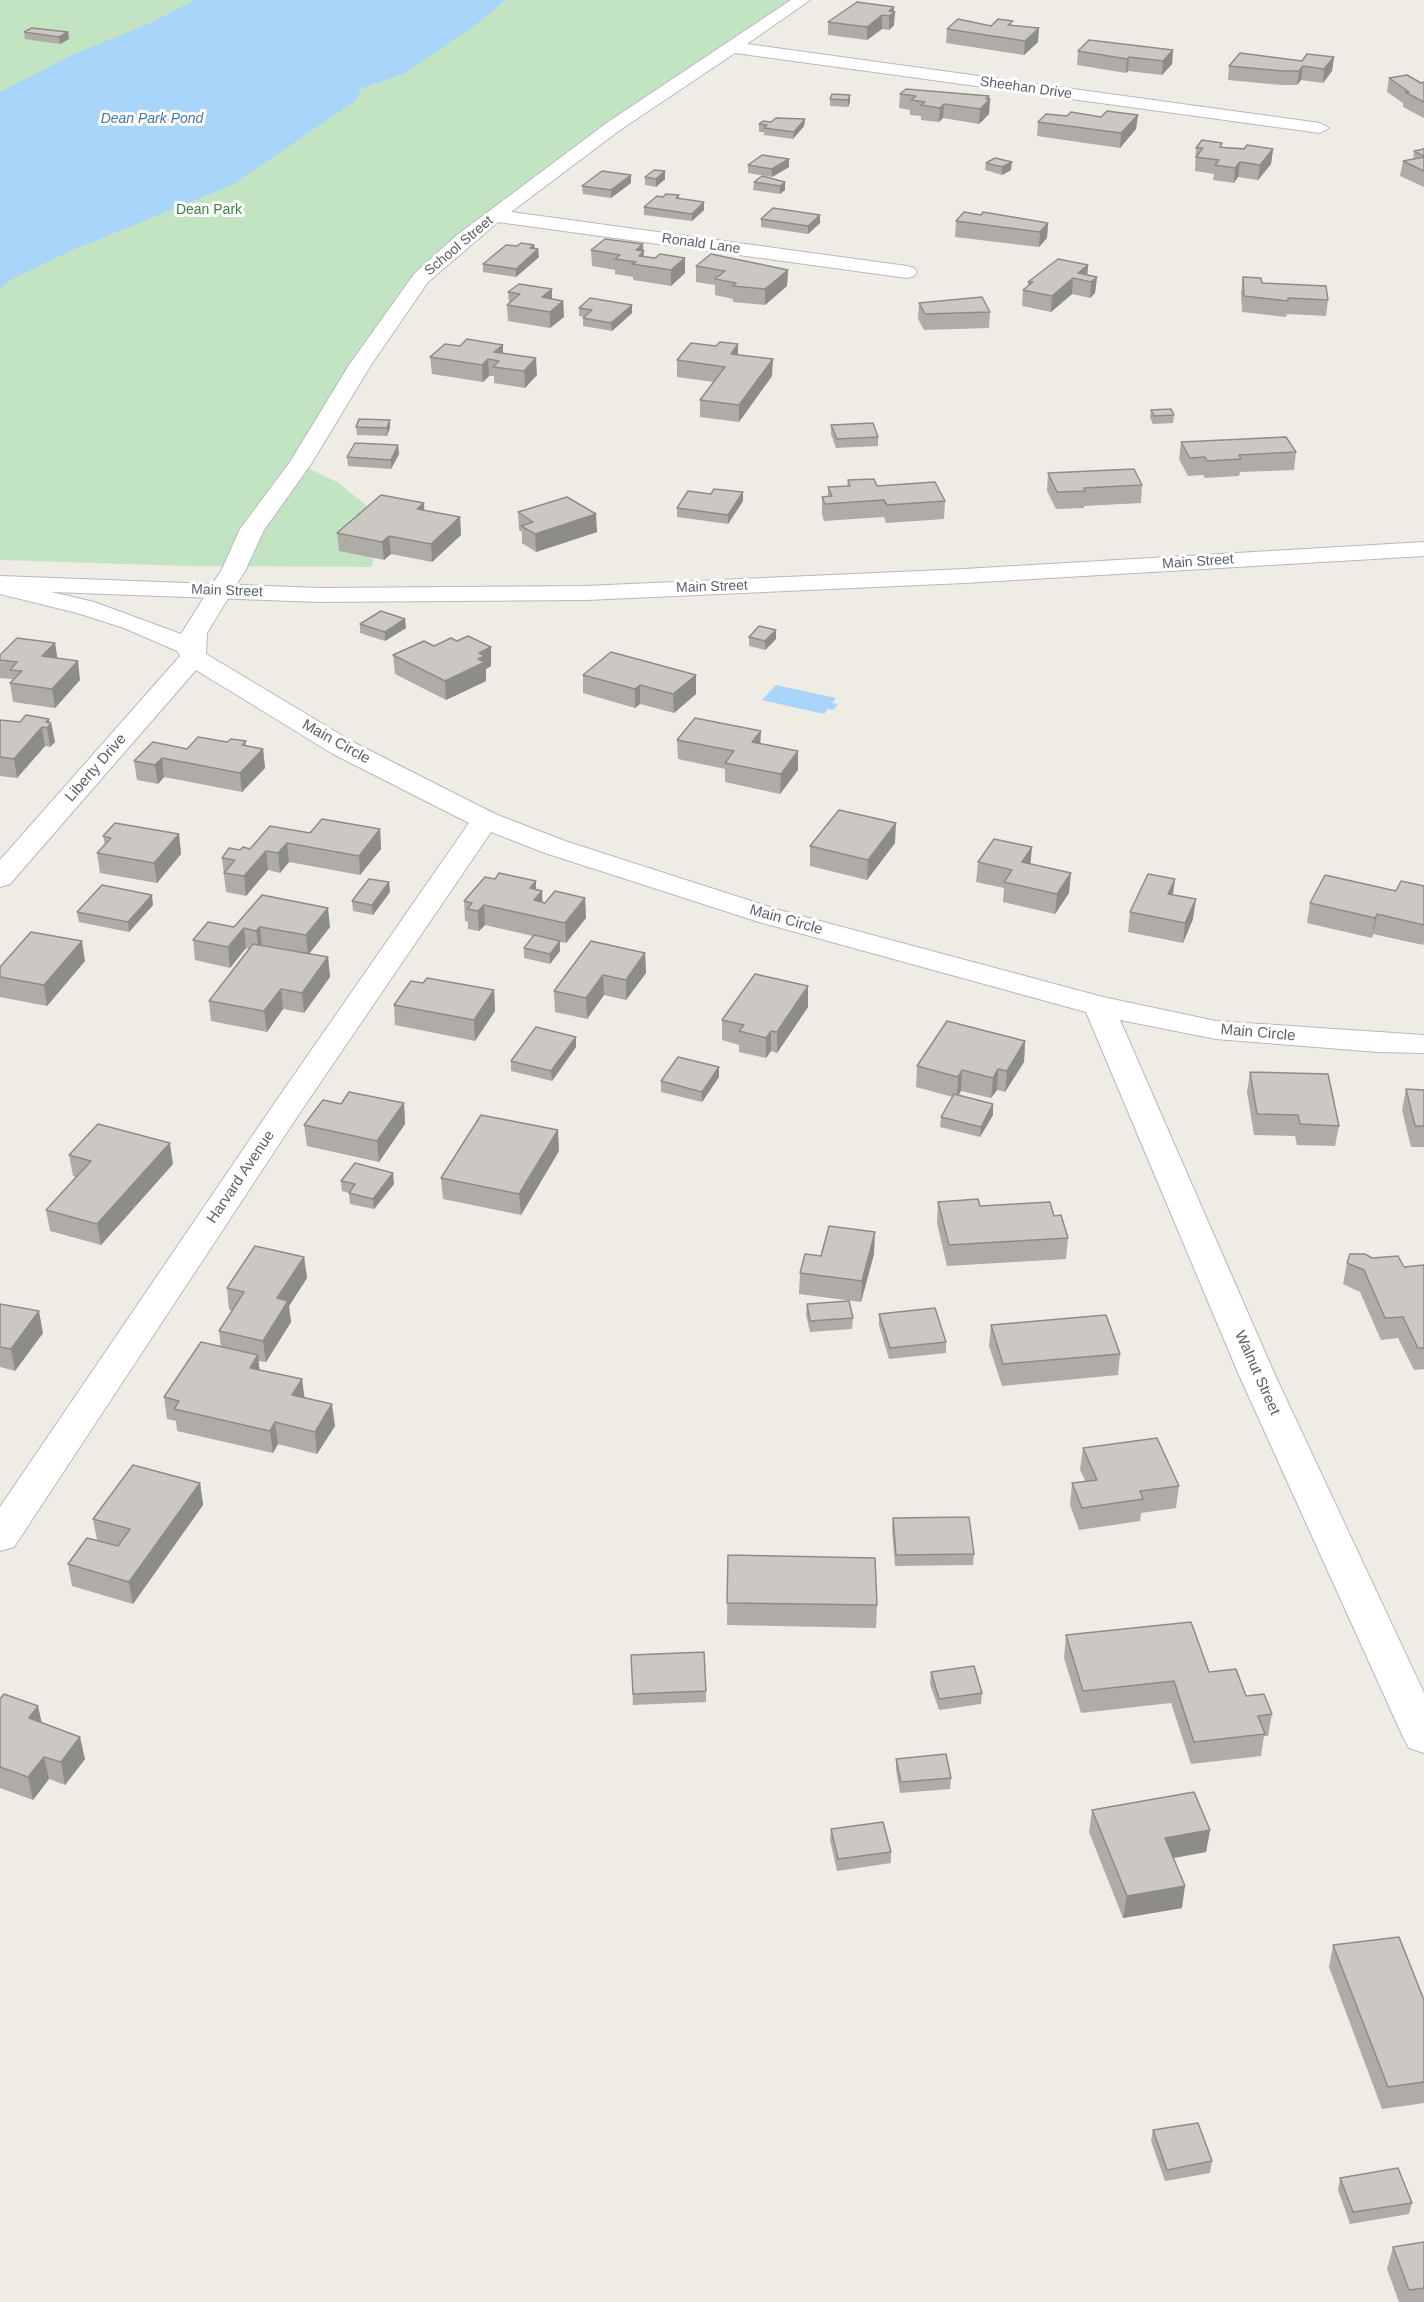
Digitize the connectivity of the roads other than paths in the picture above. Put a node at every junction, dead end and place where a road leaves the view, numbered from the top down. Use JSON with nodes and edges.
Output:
{"nodes":[{"id":1,"x":802,"y":0,"type":"edge"},
{"id":2,"x":731,"y":47,"type":"junction"},
{"id":3,"x":1320,"y":128,"type":"dead end"},
{"id":4,"x":495,"y":216,"type":"junction"},
{"id":5,"x":907,"y":272,"type":"dead end"},
{"id":6,"x":1424,"y":549,"type":"edge"},
{"id":7,"x":0,"y":583,"type":"edge"},
{"id":8,"x":0,"y":587,"type":"edge"},
{"id":9,"x":221,"y":591,"type":"junction"},
{"id":10,"x":193,"y":657,"type":"junction"},
{"id":11,"x":485,"y":820,"type":"junction"},
{"id":12,"x":0,"y":878,"type":"edge"},
{"id":13,"x":1100,"y":1006,"type":"junction"},
{"id":14,"x":1424,"y":1044,"type":"edge"},
{"id":15,"x":0,"y":1537,"type":"edge"},
{"id":16,"x":1424,"y":1737,"type":"edge"}],
"edges":[{"from":1,"to":2,"type":"street","name":"School Street"},
{"from":2,"to":3,"type":"street","name":"Sheehan Drive"},
{"from":2,"to":4,"type":"street","name":"School Street"},
{"from":4,"to":5,"type":"street","name":"Ronald Lane"},
{"from":4,"to":9,"type":"street","name":"School Street"},
{"from":6,"to":9,"type":"street","name":"Main Street"},
{"from":7,"to":9,"type":"street","name":"Main Street"},
{"from":8,"to":10,"type":"street","name":"Main Circle"},
{"from":9,"to":10,"type":"street"},
{"from":10,"to":11,"type":"street","name":"Main Circle"},
{"from":10,"to":12,"type":"street","name":"Liberty Drive"},
{"from":11,"to":13,"type":"street","name":"Main Circle"},
{"from":11,"to":15,"type":"street","name":"Harvard Avenue"},
{"from":13,"to":14,"type":"street","name":"Main Circle"},
{"from":13,"to":16,"type":"street","name":"Walnut Street"}]}
